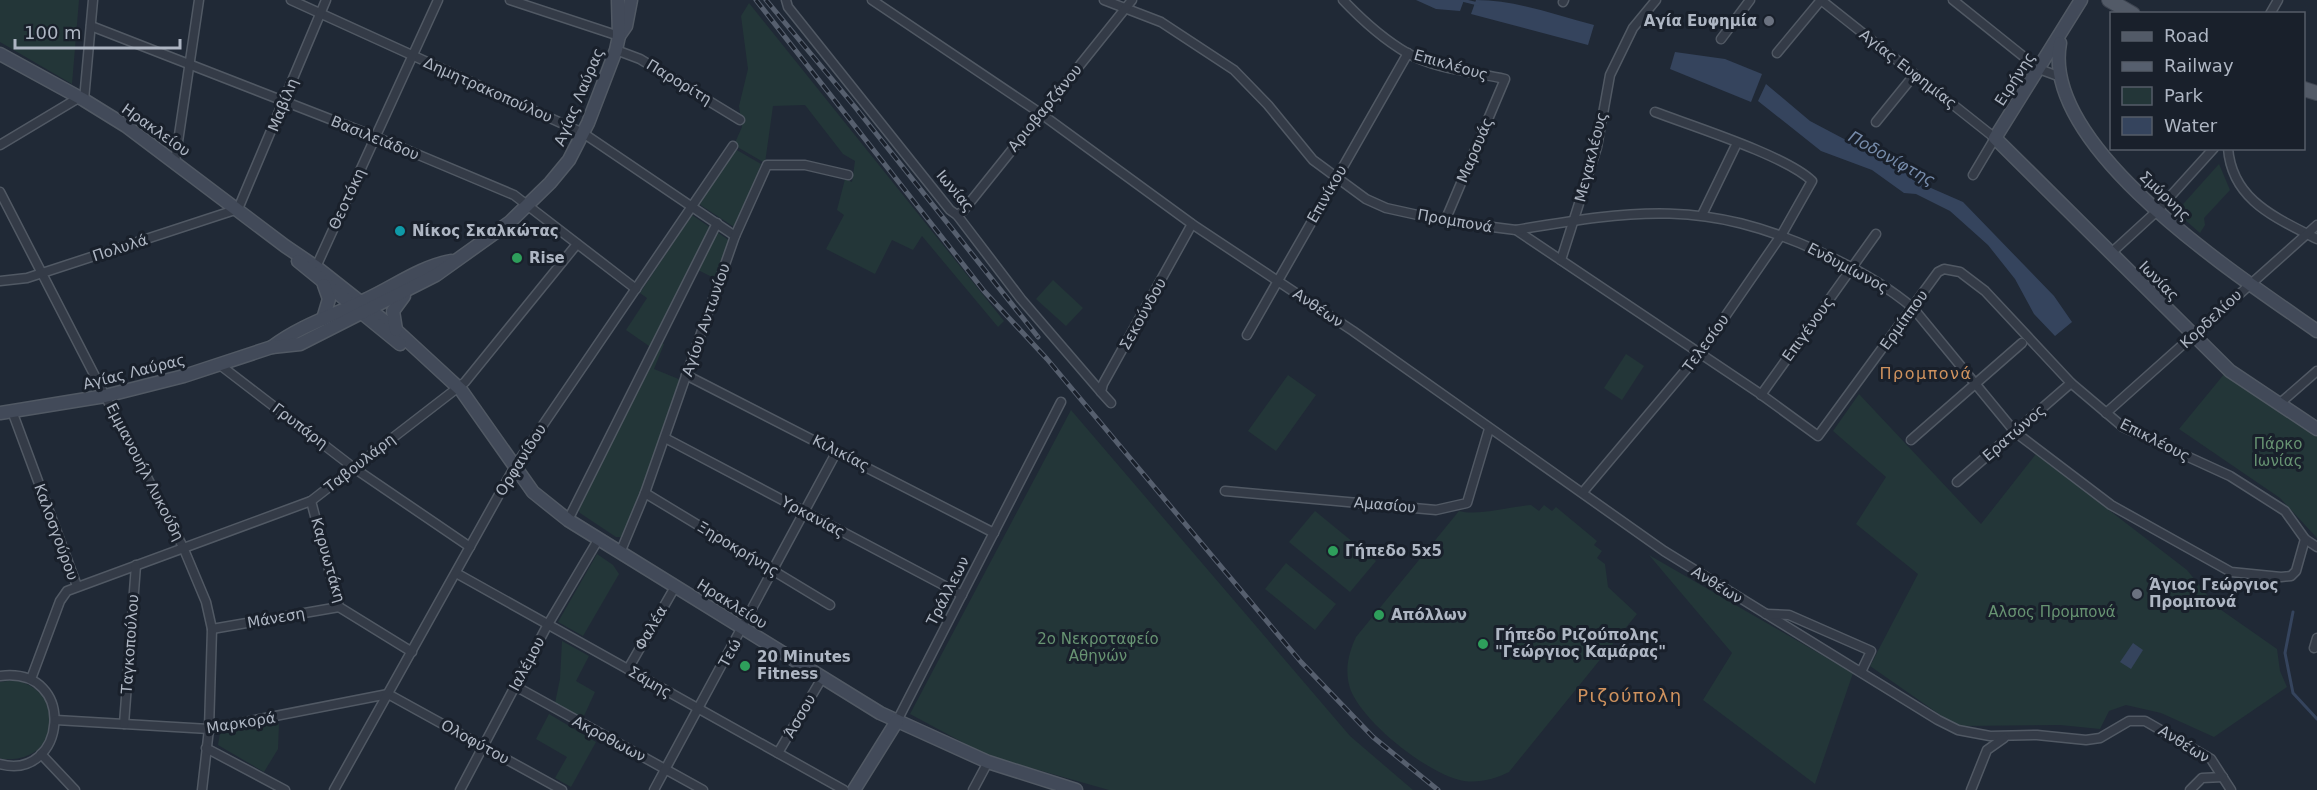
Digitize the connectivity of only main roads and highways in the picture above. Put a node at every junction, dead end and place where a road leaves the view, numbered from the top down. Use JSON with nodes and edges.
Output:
{"nodes":[{"id":1,"x":2109,"y":0,"type":"edge"},
{"id":2,"x":2130,"y":12,"type":"edge"}],
"edges":[{"from":1,"to":2,"type":"main road"}]}
